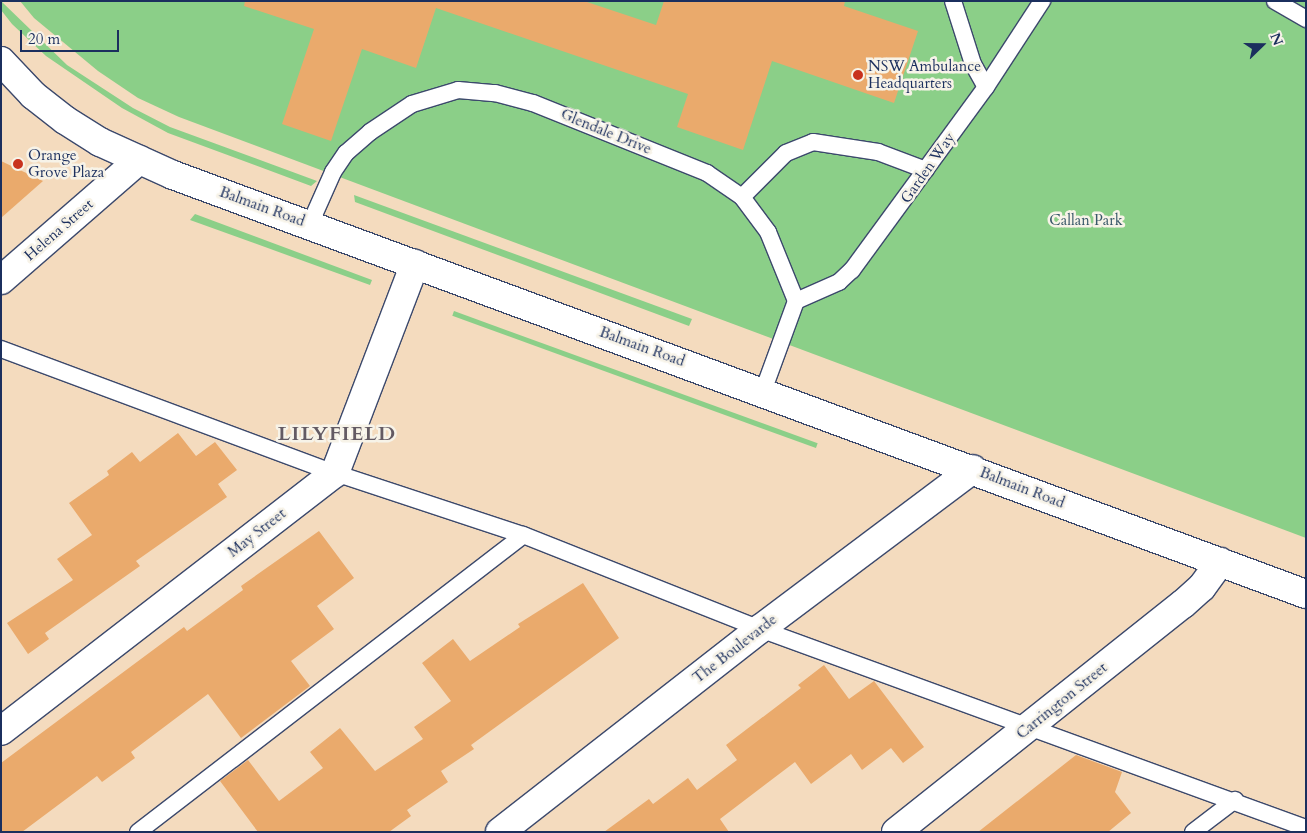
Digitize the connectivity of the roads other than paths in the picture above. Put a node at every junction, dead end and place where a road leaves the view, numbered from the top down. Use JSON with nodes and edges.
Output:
{"nodes":[{"id":1,"x":953,"y":1,"type":"edge"},
{"id":2,"x":1042,"y":1,"type":"edge"},
{"id":3,"x":1275,"y":1,"type":"edge"},
{"id":4,"x":1306,"y":18,"type":"edge"},
{"id":5,"x":1,"y":62,"type":"edge"},
{"id":6,"x":986,"y":86,"type":"junction"},
{"id":7,"x":139,"y":160,"type":"junction"},
{"id":8,"x":926,"y":170,"type":"junction"},
{"id":9,"x":742,"y":197,"type":"junction"},
{"id":10,"x":310,"y":224,"type":"junction"},
{"id":11,"x":415,"y":264,"type":"junction"},
{"id":12,"x":1,"y":280,"type":"edge"},
{"id":13,"x":796,"y":301,"type":"junction"},
{"id":14,"x":1,"y":349,"type":"edge"},
{"id":15,"x":763,"y":391,"type":"junction"},
{"id":16,"x":973,"y":469,"type":"junction"},
{"id":17,"x":335,"y":473,"type":"junction"},
{"id":18,"x":523,"y":535,"type":"junction"},
{"id":19,"x":1220,"y":562,"type":"junction"},
{"id":20,"x":1306,"y":594,"type":"edge"},
{"id":21,"x":760,"y":629,"type":"junction"},
{"id":22,"x":1031,"y":727,"type":"junction"},
{"id":23,"x":1,"y":730,"type":"edge"},
{"id":24,"x":1234,"y":800,"type":"junction"},
{"id":25,"x":1306,"y":828,"type":"edge"},
{"id":26,"x":138,"y":832,"type":"edge"},
{"id":27,"x":500,"y":832,"type":"edge"},
{"id":28,"x":896,"y":832,"type":"edge"},
{"id":29,"x":1193,"y":832,"type":"edge"}],
"edges":[{"from":1,"to":6,"type":"lane"},
{"from":2,"to":6,"type":"lane","name":"Garden Way"},
{"from":3,"to":4,"type":"lane"},
{"from":5,"to":7,"type":"street","name":"Balmain Road"},
{"from":6,"to":8,"type":"lane","name":"Garden Way"},
{"from":7,"to":10,"type":"street","name":"Balmain Road"},
{"from":7,"to":12,"type":"street","name":"Helena Street"},
{"from":8,"to":9,"type":"lane"},
{"from":8,"to":13,"type":"lane","name":"Garden Way"},
{"from":9,"to":10,"type":"lane","name":"Glendale Drive"},
{"from":9,"to":13,"type":"lane","name":"Glendale Drive"},
{"from":10,"to":11,"type":"street","name":"Balmain Road"},
{"from":11,"to":15,"type":"street","name":"Balmain Road"},
{"from":11,"to":17,"type":"street"},
{"from":13,"to":15,"type":"lane"},
{"from":14,"to":17,"type":"lane"},
{"from":15,"to":16,"type":"street","name":"Balmain Road"},
{"from":16,"to":19,"type":"street","name":"Balmain Road"},
{"from":16,"to":21,"type":"street","name":"The Boulevarde"},
{"from":17,"to":18,"type":"lane"},
{"from":17,"to":23,"type":"street","name":"May Street"},
{"from":18,"to":21,"type":"lane"},
{"from":18,"to":26,"type":"lane"},
{"from":19,"to":20,"type":"street","name":"Balmain Road"},
{"from":19,"to":22,"type":"street","name":"Carrington Street"},
{"from":21,"to":22,"type":"lane"},
{"from":21,"to":27,"type":"street","name":"The Boulevarde"},
{"from":22,"to":24,"type":"lane"},
{"from":22,"to":28,"type":"street","name":"Carrington Street"},
{"from":24,"to":25,"type":"lane"},
{"from":24,"to":29,"type":"lane"}]}
